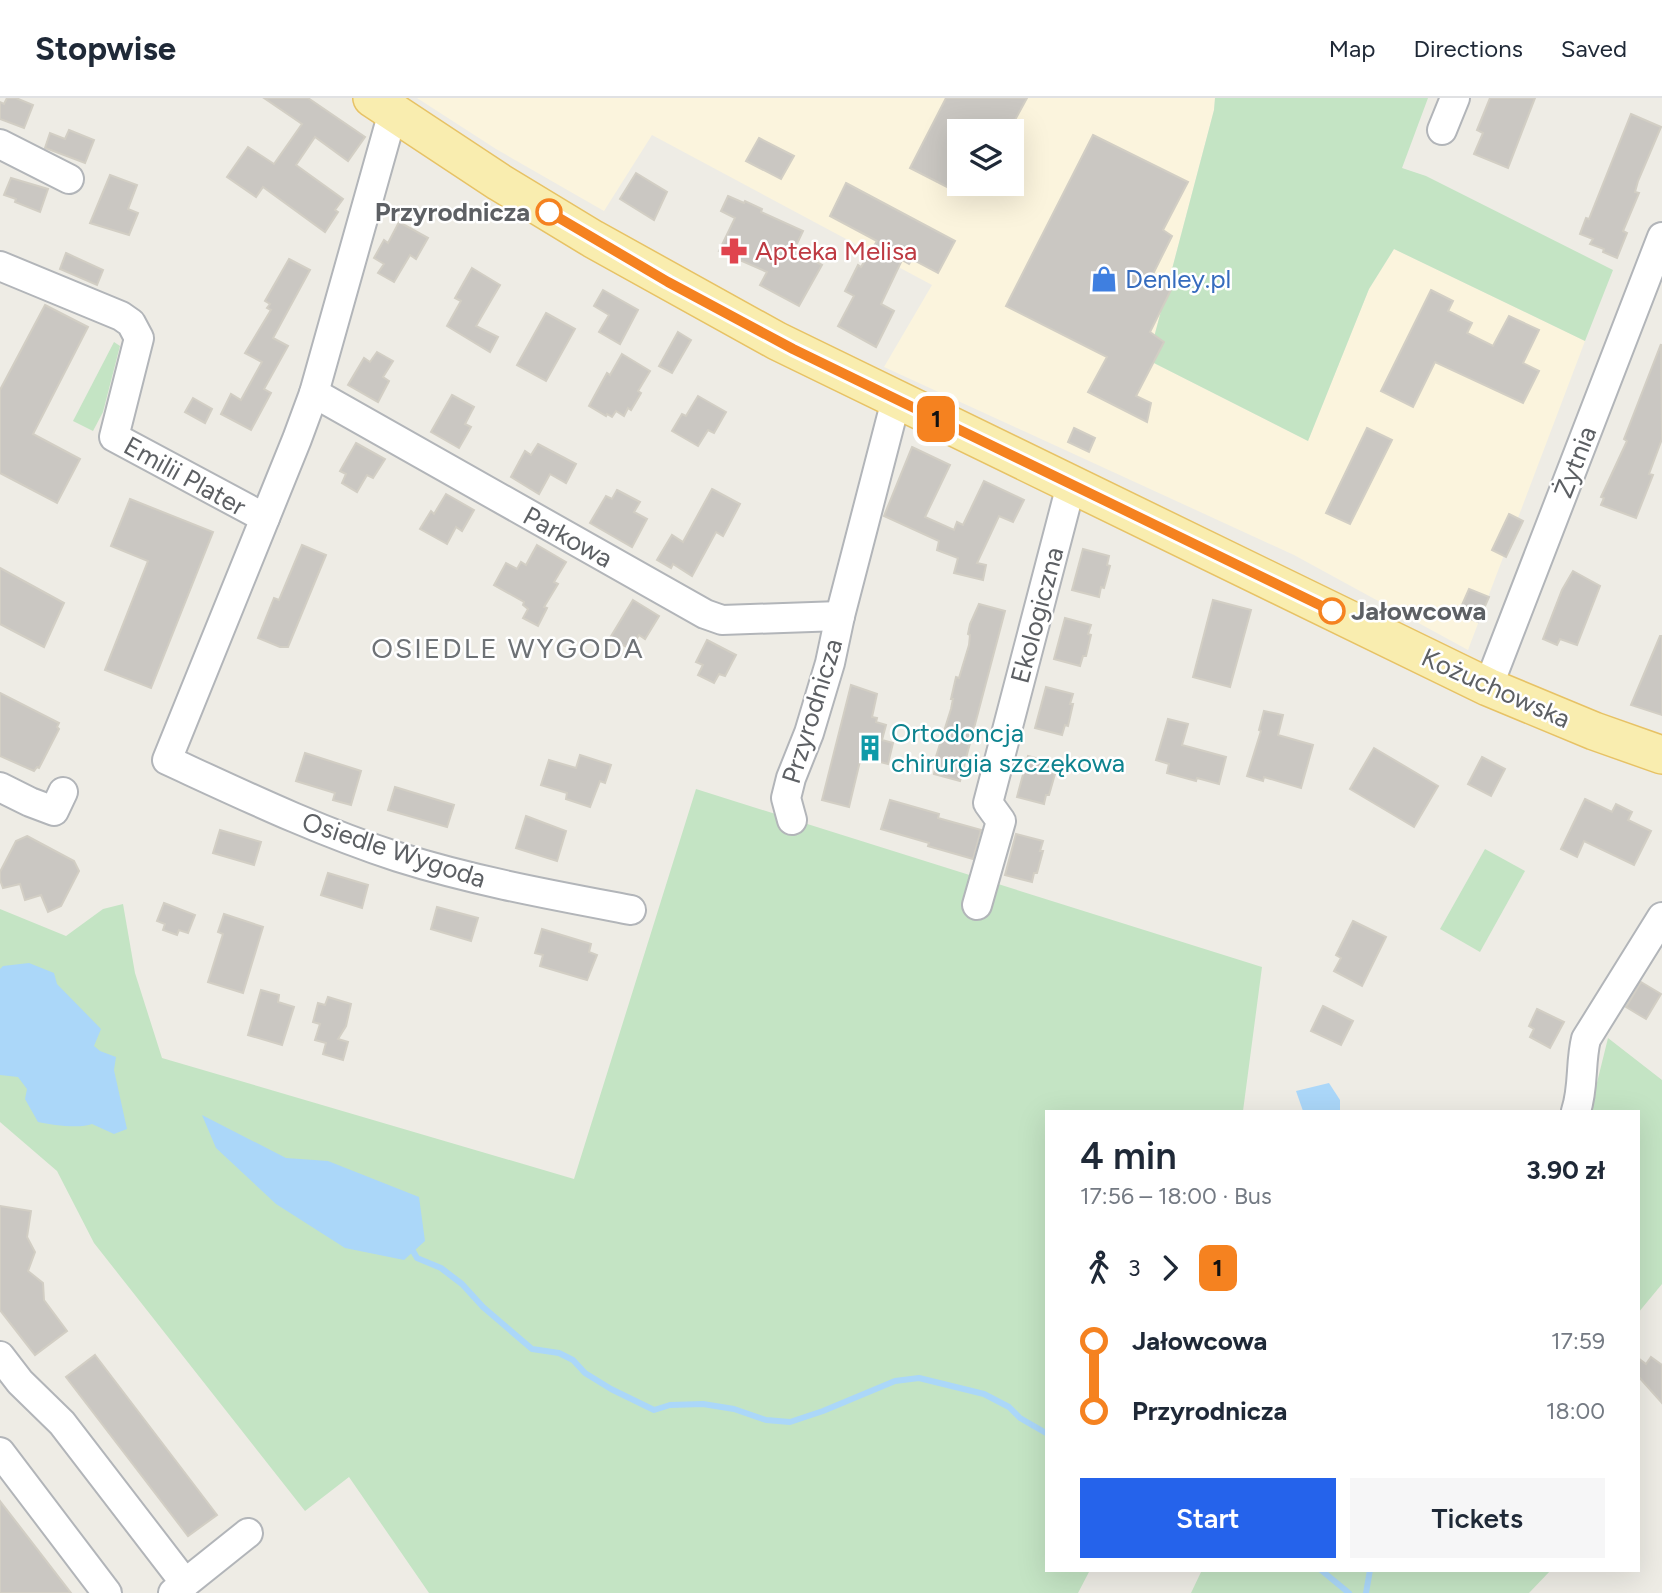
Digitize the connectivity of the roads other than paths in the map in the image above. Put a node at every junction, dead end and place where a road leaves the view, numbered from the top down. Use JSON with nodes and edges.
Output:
{"nodes":[{"id":1,"x":1455,"y":98,"type":"edge"},
{"id":2,"x":382,"y":105,"type":"edge"},
{"id":3,"x":1442,"y":130,"type":"dead end"},
{"id":4,"x":0,"y":144,"type":"edge"},
{"id":5,"x":69,"y":179,"type":"dead end"},
{"id":6,"x":1662,"y":237,"type":"edge"},
{"id":7,"x":0,"y":266,"type":"edge"},
{"id":8,"x":313,"y":393,"type":"junction"},
{"id":9,"x":896,"y":400,"type":"junction"},
{"id":10,"x":1071,"y":485,"type":"junction"},
{"id":11,"x":265,"y":518,"type":"junction"},
{"id":12,"x":840,"y":616,"type":"junction"},
{"id":13,"x":1488,"y":687,"type":"junction"},
{"id":14,"x":1662,"y":755,"type":"edge"},
{"id":15,"x":167,"y":760,"type":"joint"},
{"id":16,"x":0,"y":787,"type":"edge"},
{"id":17,"x":63,"y":792,"type":"dead end"},
{"id":18,"x":792,"y":820,"type":"dead end"},
{"id":19,"x":977,"y":905,"type":"dead end"},
{"id":20,"x":631,"y":909,"type":"dead end"},
{"id":21,"x":1662,"y":917,"type":"edge"},
{"id":22,"x":1576,"y":1110,"type":"edge"},
{"id":23,"x":0,"y":1356,"type":"edge"},
{"id":24,"x":0,"y":1451,"type":"edge"},
{"id":25,"x":248,"y":1534,"type":"dead end"},
{"id":26,"x":179,"y":1588,"type":"edge"},
{"id":27,"x":107,"y":1593,"type":"edge"}],
"edges":[{"from":1,"to":3,"type":"street"},
{"from":2,"to":8,"type":"street","name":"Emilii Plater"},
{"from":2,"to":9,"type":"main road","name":"Kożuchowska"},
{"from":4,"to":5,"type":"street"},
{"from":6,"to":13,"type":"street","name":"Żytnia"},
{"from":7,"to":11,"type":"street","name":"Emilii Plater"},
{"from":8,"to":11,"type":"street","name":"Emilii Plater"},
{"from":8,"to":12,"type":"street","name":"Parkowa"},
{"from":9,"to":10,"type":"main road","name":"Kożuchowska"},
{"from":9,"to":12,"type":"street","name":"Przyrodnicza"},
{"from":10,"to":13,"type":"main road","name":"Kożuchowska"},
{"from":10,"to":19,"type":"street","name":"Ekologiczna"},
{"from":11,"to":15,"type":"street","name":"Emilii Plater"},
{"from":12,"to":18,"type":"street","name":"Przyrodnicza"},
{"from":13,"to":14,"type":"main road","name":"Kożuchowska"},
{"from":15,"to":20,"type":"street","name":"Osiedle Wygoda"},
{"from":16,"to":17,"type":"street"},
{"from":21,"to":22,"type":"street"},
{"from":23,"to":26,"type":"street"},
{"from":24,"to":27,"type":"street"},
{"from":25,"to":26,"type":"street"}]}
